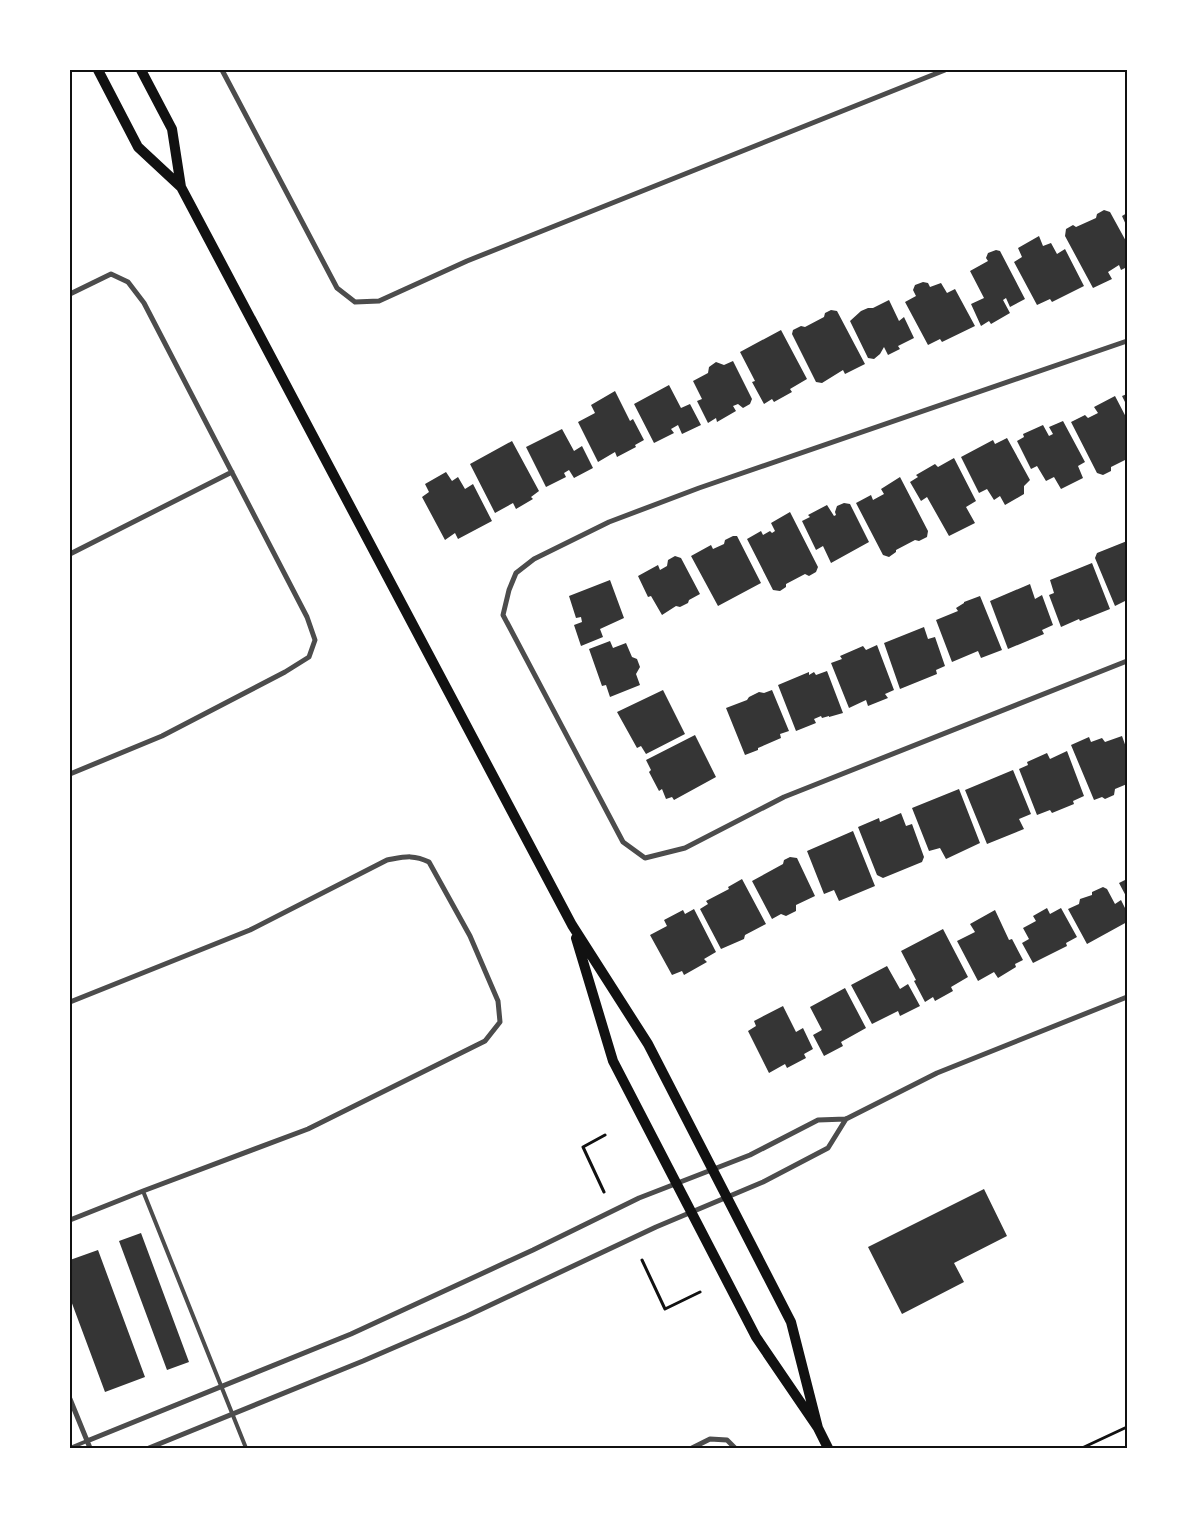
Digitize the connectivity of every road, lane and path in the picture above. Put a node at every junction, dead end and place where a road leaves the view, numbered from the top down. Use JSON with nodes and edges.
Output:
{"nodes":[{"id":1,"x":98,"y":70,"type":"edge"},
{"id":2,"x":141,"y":70,"type":"edge"},
{"id":3,"x":222,"y":70,"type":"edge"},
{"id":4,"x":945,"y":70,"type":"edge"},
{"id":5,"x":181,"y":187,"type":"junction"},
{"id":6,"x":70,"y":294,"type":"edge"},
{"id":7,"x":1127,"y":341,"type":"edge"},
{"id":8,"x":232,"y":472,"type":"junction"},
{"id":9,"x":70,"y":554,"type":"edge"},
{"id":10,"x":1127,"y":661,"type":"edge"},
{"id":11,"x":70,"y":774,"type":"edge"},
{"id":12,"x":572,"y":925,"type":"junction"},
{"id":13,"x":1127,"y":997,"type":"edge"},
{"id":14,"x":70,"y":1002,"type":"edge"},
{"id":15,"x":846,"y":1119,"type":"junction"},
{"id":16,"x":606,"y":1135,"type":"dead end"},
{"id":17,"x":712,"y":1170,"type":"junction"},
{"id":18,"x":677,"y":1183,"type":"junction"},
{"id":19,"x":143,"y":1191,"type":"junction"},
{"id":20,"x":604,"y":1192,"type":"dead end"},
{"id":21,"x":727,"y":1198,"type":"junction"},
{"id":22,"x":692,"y":1212,"type":"junction"},
{"id":23,"x":70,"y":1220,"type":"edge"},
{"id":24,"x":642,"y":1260,"type":"dead end"},
{"id":25,"x":700,"y":1292,"type":"dead end"},
{"id":26,"x":220,"y":1385,"type":"junction"},
{"id":27,"x":70,"y":1399,"type":"edge"},
{"id":28,"x":232,"y":1414,"type":"junction"},
{"id":29,"x":1127,"y":1427,"type":"edge"},
{"id":30,"x":818,"y":1428,"type":"junction"},
{"id":31,"x":87,"y":1441,"type":"junction"},
{"id":32,"x":70,"y":1448,"type":"edge"},
{"id":33,"x":90,"y":1448,"type":"edge"},
{"id":34,"x":149,"y":1448,"type":"edge"},
{"id":35,"x":246,"y":1448,"type":"edge"},
{"id":36,"x":692,"y":1448,"type":"edge"},
{"id":37,"x":735,"y":1448,"type":"edge"},
{"id":38,"x":828,"y":1448,"type":"edge"},
{"id":39,"x":1082,"y":1448,"type":"edge"}],
"edges":[{"from":1,"to":5,"type":"main road"},
{"from":2,"to":5,"type":"main road"},
{"from":3,"to":4,"type":"street"},
{"from":5,"to":12,"type":"main road"},
{"from":6,"to":8,"type":"street"},
{"from":7,"to":10,"type":"street"},
{"from":8,"to":9,"type":"street"},
{"from":8,"to":11,"type":"street"},
{"from":12,"to":17,"type":"main road"},
{"from":12,"to":18,"type":"main road"},
{"from":13,"to":15,"type":"street"},
{"from":14,"to":19,"type":"street"},
{"from":15,"to":17,"type":"street"},
{"from":15,"to":21,"type":"street"},
{"from":16,"to":20,"type":"path"},
{"from":17,"to":18,"type":"street"},
{"from":17,"to":21,"type":"main road"},
{"from":18,"to":22,"type":"main road"},
{"from":18,"to":26,"type":"street"},
{"from":19,"to":23,"type":"street"},
{"from":19,"to":26,"type":"lane"},
{"from":21,"to":22,"type":"street"},
{"from":21,"to":30,"type":"main road"},
{"from":22,"to":28,"type":"street"},
{"from":22,"to":30,"type":"main road"},
{"from":24,"to":25,"type":"path"},
{"from":26,"to":28,"type":"lane"},
{"from":26,"to":31,"type":"street"},
{"from":27,"to":31,"type":"street"},
{"from":28,"to":34,"type":"street"},
{"from":28,"to":35,"type":"lane"},
{"from":29,"to":39,"type":"path"},
{"from":30,"to":38,"type":"main road"},
{"from":31,"to":32,"type":"lane"},
{"from":31,"to":33,"type":"street"},
{"from":36,"to":37,"type":"street"}]}
